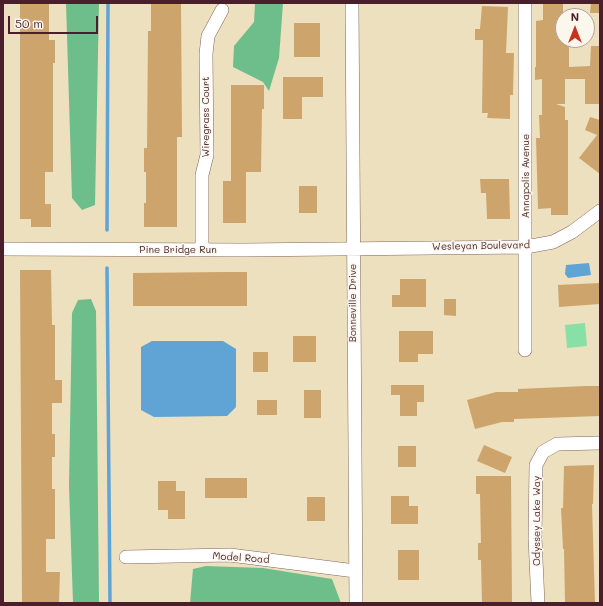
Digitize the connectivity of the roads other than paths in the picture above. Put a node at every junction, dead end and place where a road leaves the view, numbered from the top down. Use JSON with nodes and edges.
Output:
{"nodes":[{"id":1,"x":352,"y":3,"type":"edge"},
{"id":2,"x":525,"y":3,"type":"edge"},
{"id":3,"x":222,"y":10,"type":"dead end"},
{"id":4,"x":600,"y":211,"type":"edge"},
{"id":5,"x":526,"y":247,"type":"junction"},
{"id":6,"x":353,"y":248,"type":"junction"},
{"id":7,"x":3,"y":249,"type":"edge"},
{"id":8,"x":202,"y":250,"type":"junction"},
{"id":9,"x":525,"y":350,"type":"dead end"},
{"id":10,"x":600,"y":443,"type":"edge"},
{"id":11,"x":126,"y":557,"type":"dead end"},
{"id":12,"x":355,"y":571,"type":"junction"},
{"id":13,"x":356,"y":603,"type":"edge"},
{"id":14,"x":538,"y":603,"type":"edge"}],
"edges":[{"from":1,"to":6,"type":"street","name":"Bonneville Drive"},
{"from":2,"to":5,"type":"street","name":"Annapolis Avenue"},
{"from":3,"to":8,"type":"street","name":"Wiregrass Court"},
{"from":4,"to":5,"type":"street","name":"Wesleyan Boulevard"},
{"from":5,"to":6,"type":"street","name":"Wesleyan Boulevard"},
{"from":5,"to":9,"type":"street","name":"Annapolis Avenue"},
{"from":6,"to":8,"type":"street","name":"Pine Bridge Run"},
{"from":6,"to":12,"type":"street","name":"Bonneville Drive"},
{"from":7,"to":8,"type":"street","name":"Pine Bridge Run"},
{"from":10,"to":14,"type":"street","name":"Odyssey Lake Way"},
{"from":11,"to":12,"type":"street","name":"Model Road"},
{"from":12,"to":13,"type":"street","name":"Bonneville Drive"}]}
